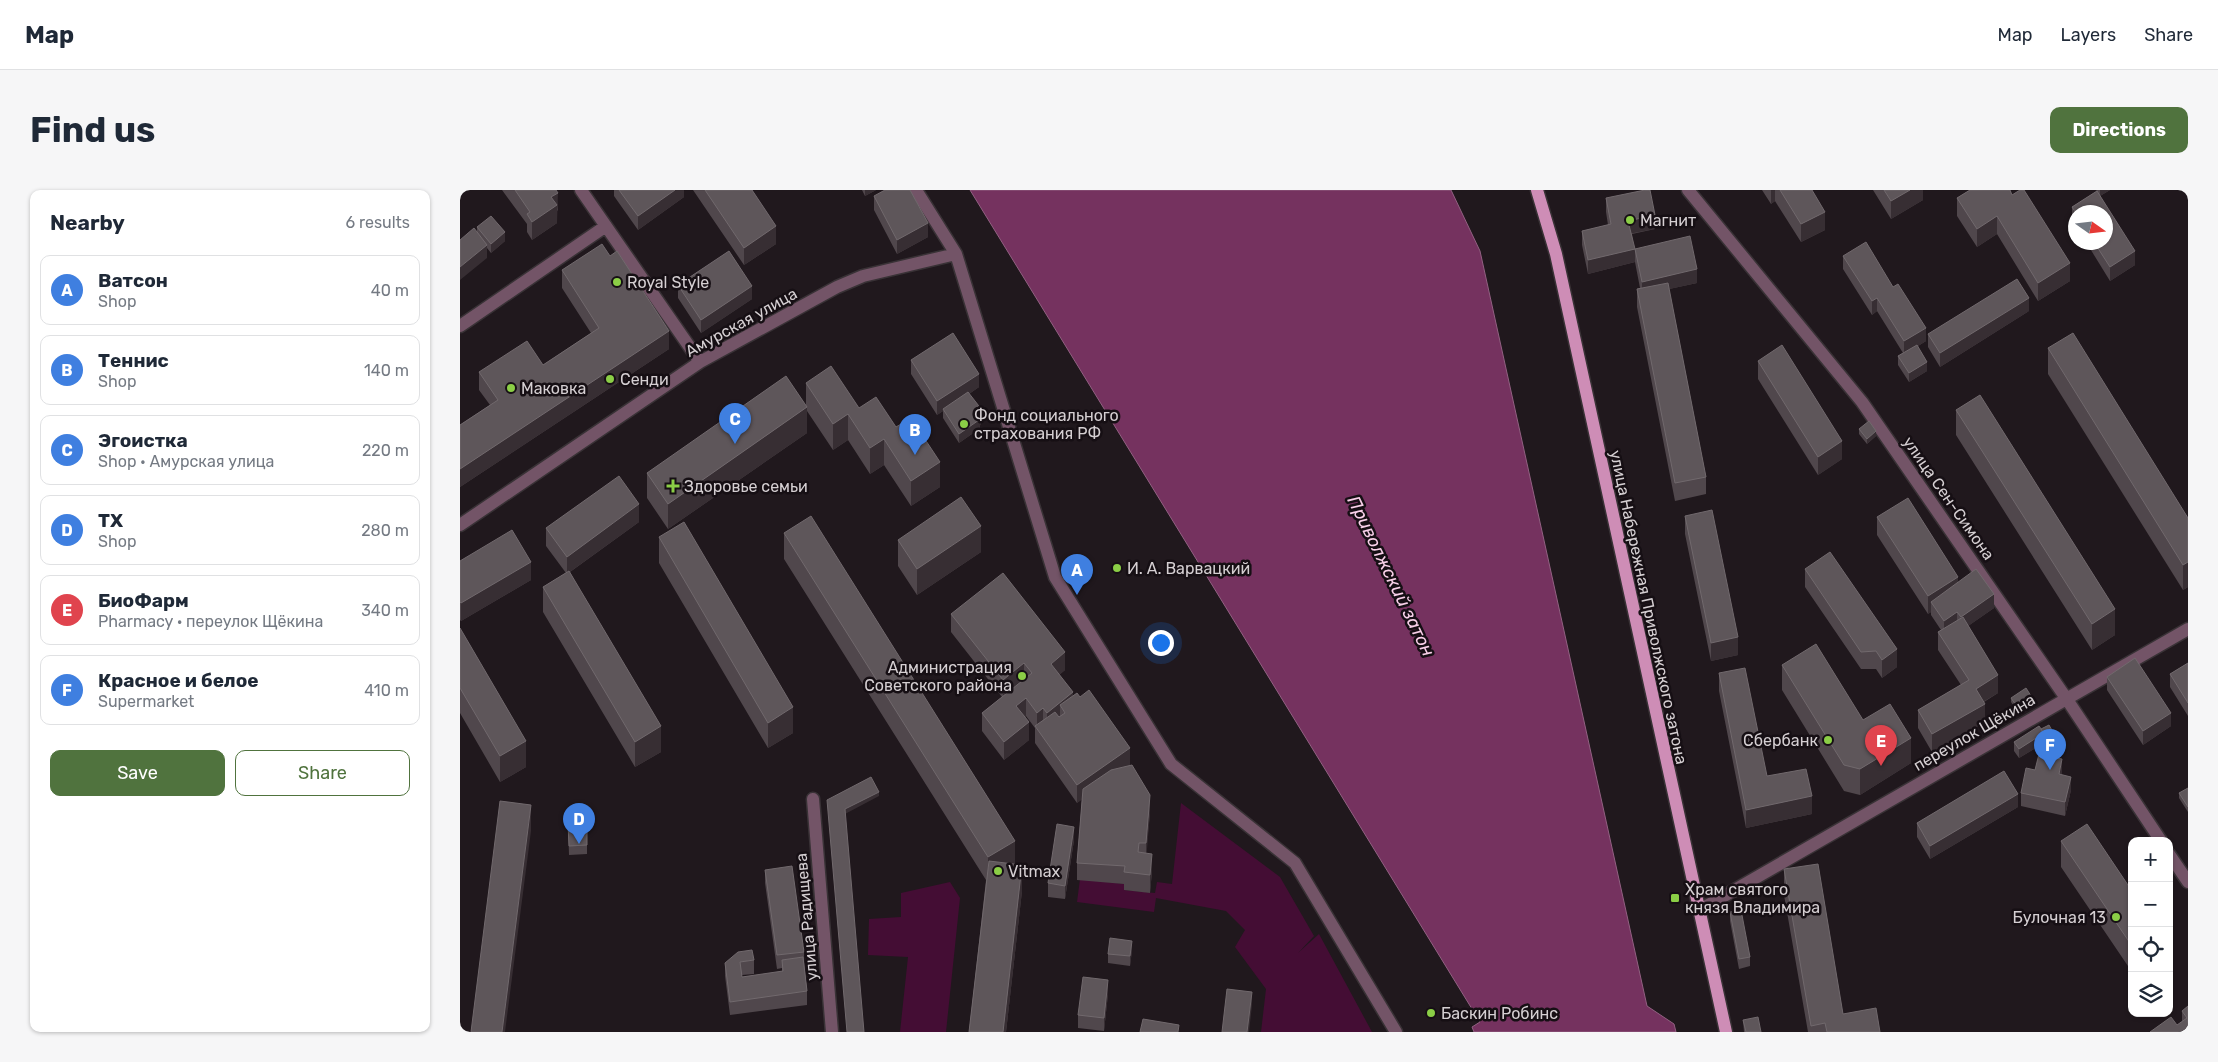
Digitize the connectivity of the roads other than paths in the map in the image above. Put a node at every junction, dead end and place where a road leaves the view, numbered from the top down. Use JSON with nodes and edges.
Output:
{"nodes":[{"id":1,"x":581,"y":190,"type":"edge"},
{"id":2,"x":916,"y":190,"type":"edge"},
{"id":3,"x":1537,"y":190,"type":"edge"},
{"id":4,"x":1688,"y":190,"type":"edge"},
{"id":5,"x":606,"y":226,"type":"junction"},
{"id":6,"x":956,"y":254,"type":"junction"},
{"id":7,"x":460,"y":326,"type":"edge"},
{"id":8,"x":700,"y":362,"type":"junction"},
{"id":9,"x":460,"y":525,"type":"edge"},
{"id":10,"x":2188,"y":628,"type":"edge"},
{"id":11,"x":2066,"y":698,"type":"junction"},
{"id":12,"x":813,"y":799,"type":"dead end"},
{"id":13,"x":2158,"y":837,"type":"edge"},
{"id":14,"x":2173,"y":860,"type":"edge"},
{"id":15,"x":2188,"y":882,"type":"edge"},
{"id":16,"x":1698,"y":910,"type":"junction"},
{"id":17,"x":832,"y":1032,"type":"edge"},
{"id":18,"x":1396,"y":1032,"type":"edge"},
{"id":19,"x":1726,"y":1032,"type":"edge"}],
"edges":[{"from":1,"to":5,"type":"street"},
{"from":2,"to":6,"type":"street"},
{"from":3,"to":16,"type":"main road","name":"улица Набережная Приволжского затона"},
{"from":4,"to":11,"type":"street","name":"улица Сен-Симона"},
{"from":5,"to":7,"type":"street"},
{"from":5,"to":8,"type":"street"},
{"from":6,"to":8,"type":"street","name":"Амурская улица"},
{"from":6,"to":18,"type":"street"},
{"from":8,"to":9,"type":"street","name":"Амурская улица"},
{"from":10,"to":11,"type":"street","name":"переулок Щёкина"},
{"from":11,"to":13,"type":"street","name":"улица Сен-Симона"},
{"from":11,"to":16,"type":"street","name":"переулок Щёкина"},
{"from":12,"to":17,"type":"street","name":"улица Радищева"},
{"from":14,"to":15,"type":"street"},
{"from":16,"to":19,"type":"main road","name":"улица Набережная Приволжского затона"}]}
